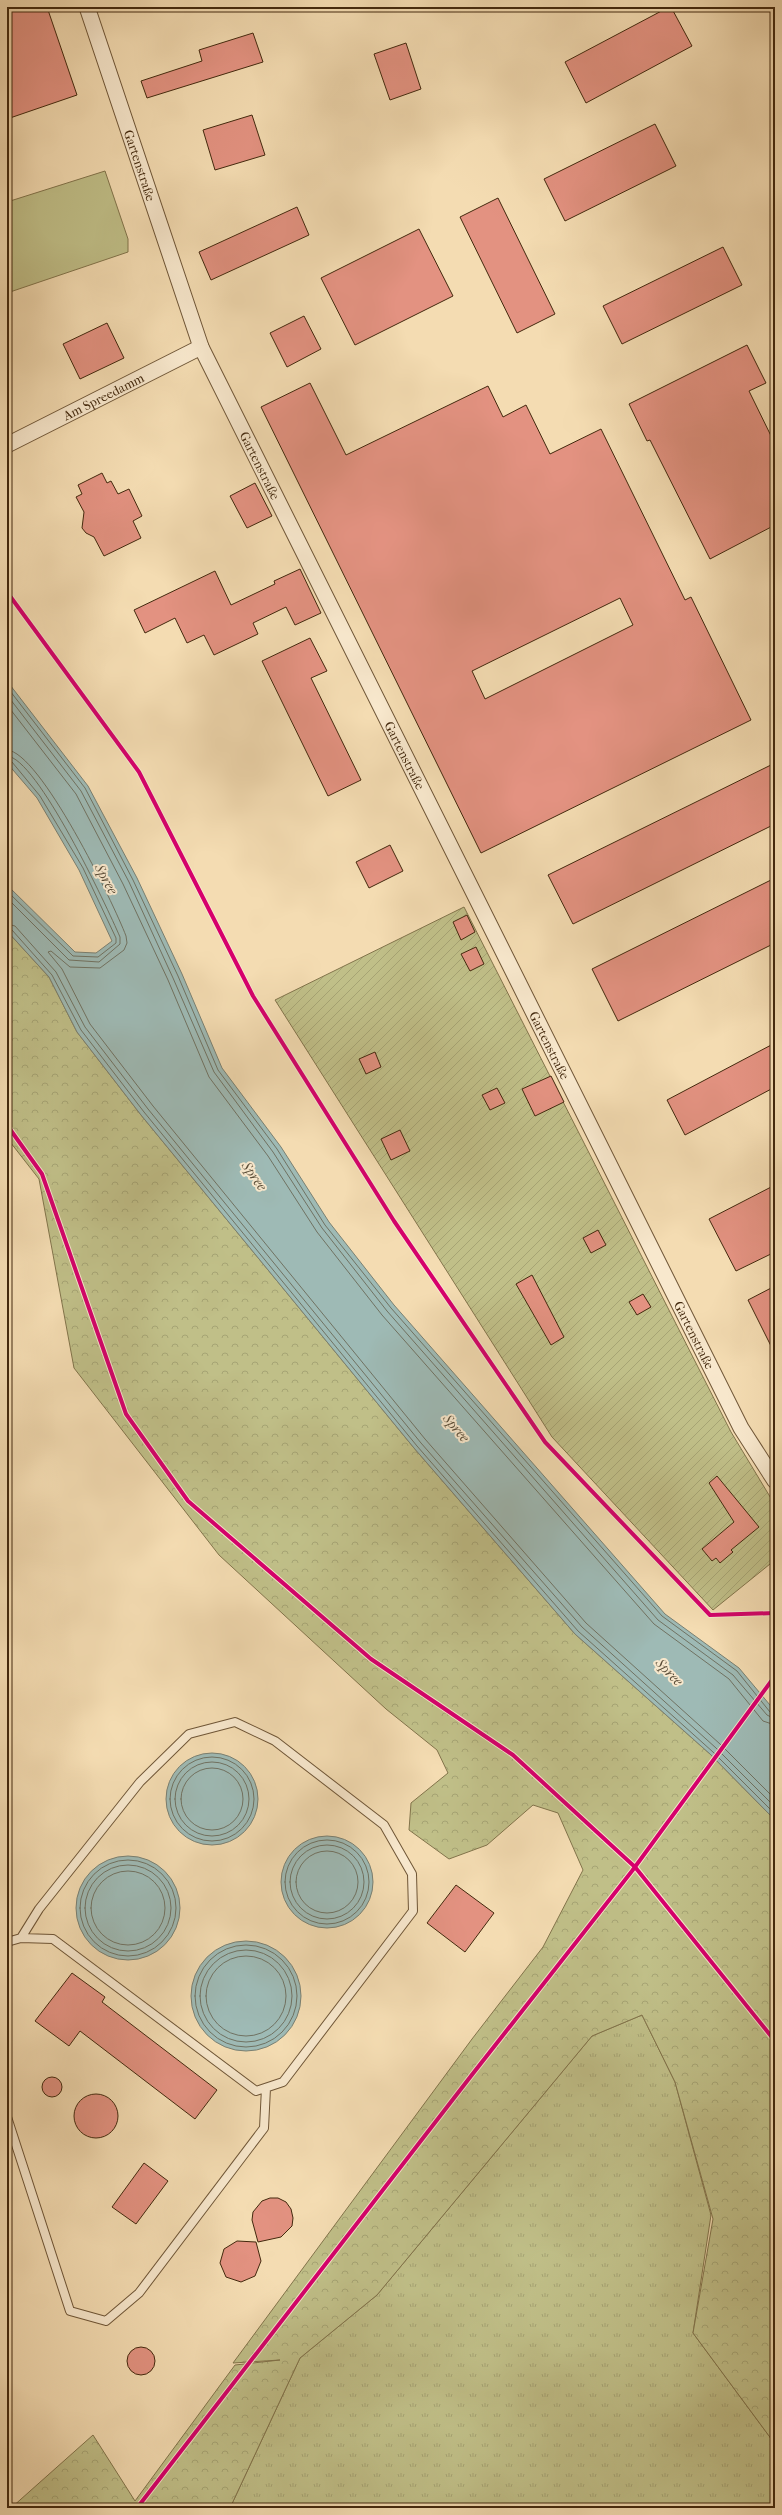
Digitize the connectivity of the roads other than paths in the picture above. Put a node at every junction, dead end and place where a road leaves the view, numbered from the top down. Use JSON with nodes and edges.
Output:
{"nodes":[{"id":1,"x":87,"y":7,"type":"edge"},
{"id":2,"x":201,"y":347,"type":"junction"},
{"id":3,"x":7,"y":445,"type":"edge"},
{"id":4,"x":775,"y":1482,"type":"edge"},
{"id":5,"x":21,"y":1938,"type":"junction"},
{"id":6,"x":7,"y":1942,"type":"edge"},
{"id":7,"x":266,"y":2088,"type":"junction"},
{"id":8,"x":7,"y":2118,"type":"edge"}],
"edges":[{"from":1,"to":2,"type":"street","name":"Gartenstraße"},
{"from":2,"to":3,"type":"street","name":"Am Spreedamm"},
{"from":2,"to":4,"type":"street","name":"Gartenstraße"},
{"from":5,"to":6,"type":"lane"},
{"from":5,"to":7,"type":"lane"},
{"from":5,"to":7,"type":"lane"},
{"from":7,"to":8,"type":"lane"}]}
